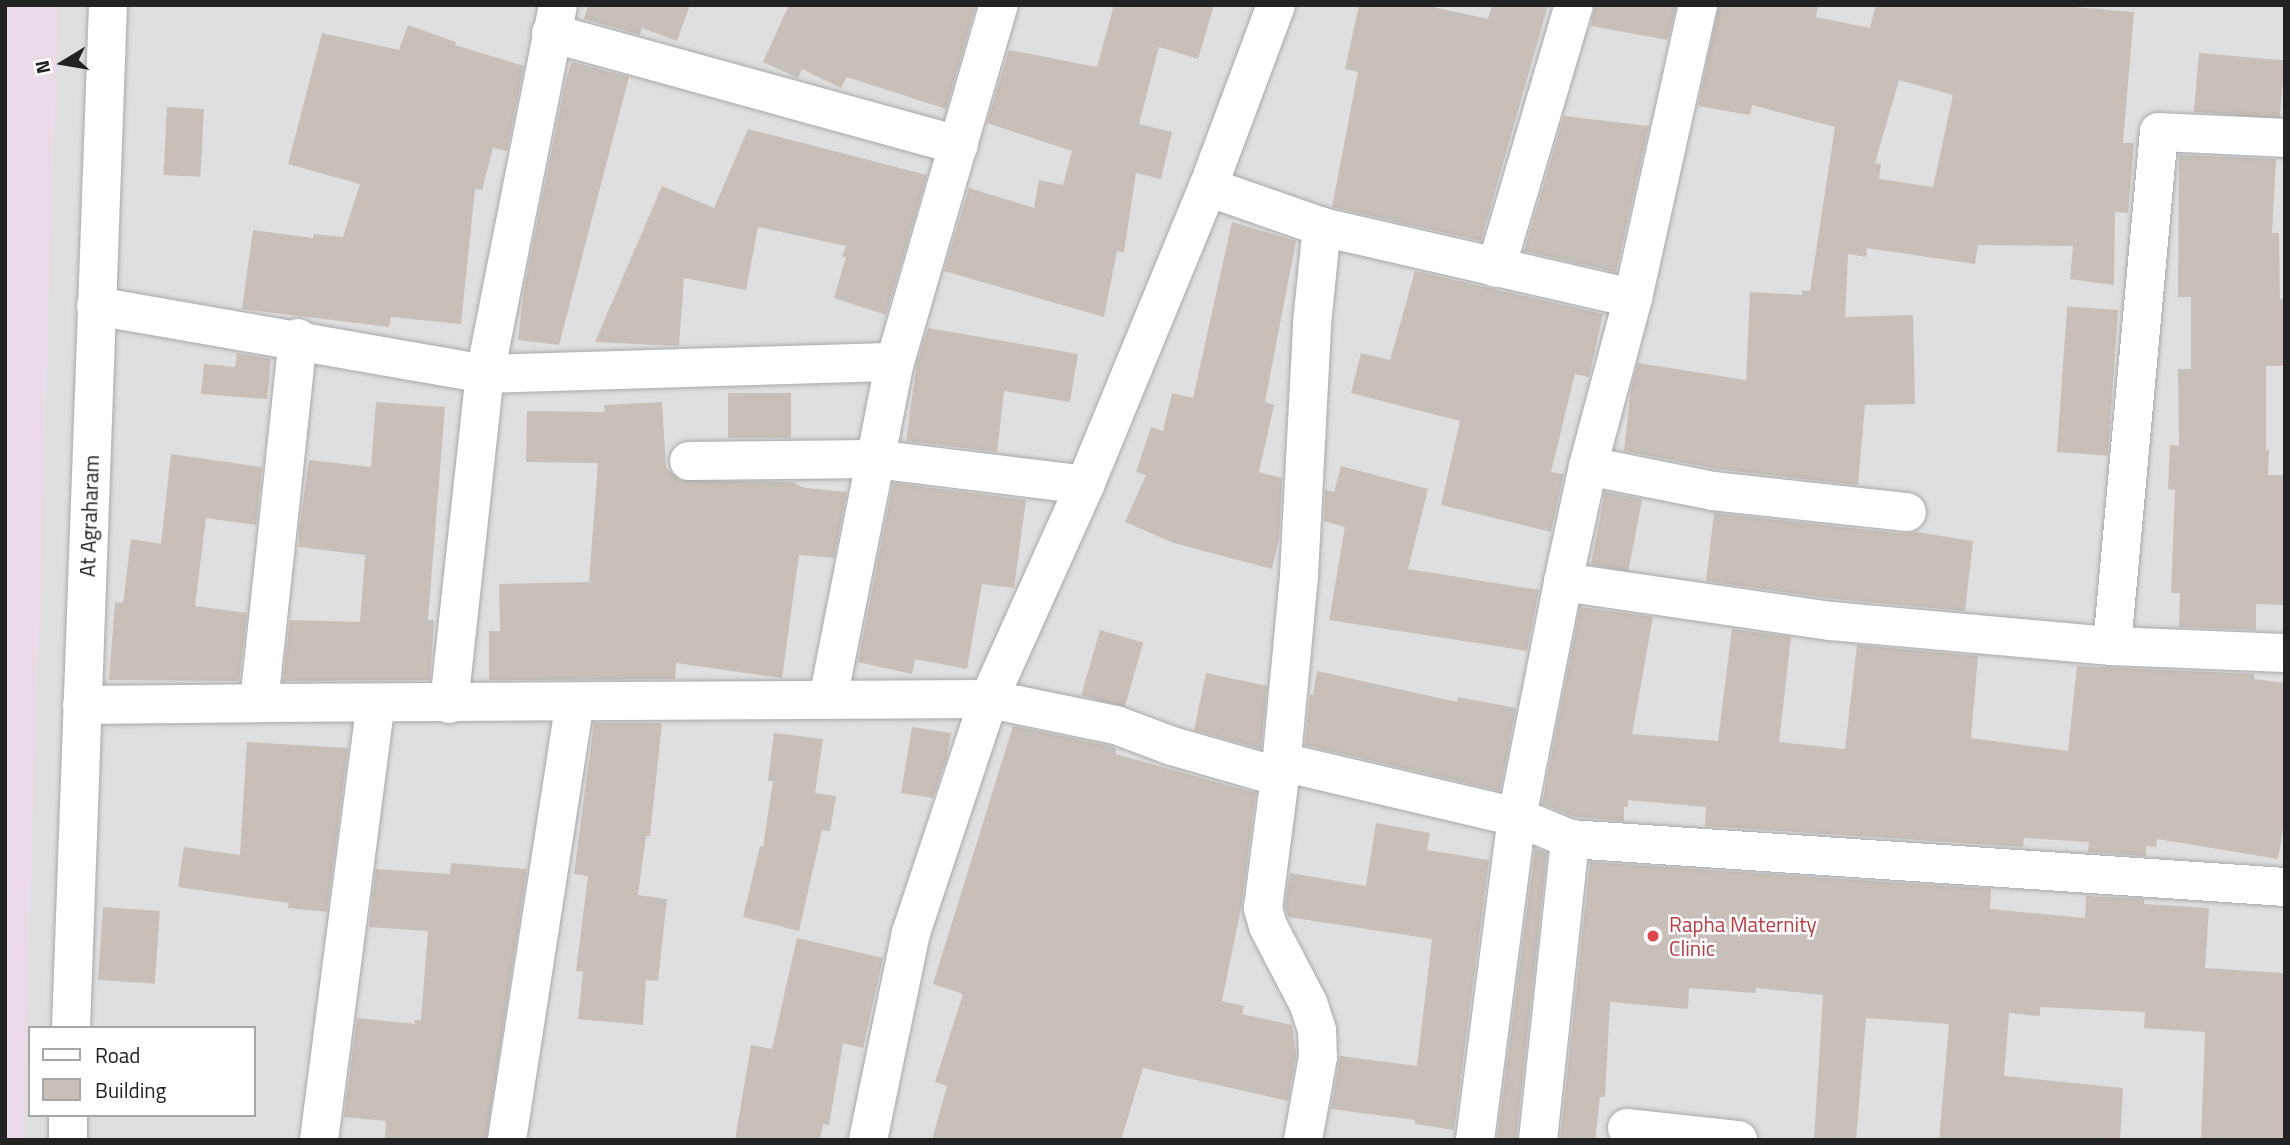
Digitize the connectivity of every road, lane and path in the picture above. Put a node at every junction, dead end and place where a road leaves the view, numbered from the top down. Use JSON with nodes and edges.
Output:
{"nodes":[{"id":1,"x":108,"y":5,"type":"edge"},
{"id":2,"x":999,"y":5,"type":"edge"},
{"id":3,"x":1276,"y":5,"type":"edge"},
{"id":4,"x":1574,"y":5,"type":"edge"},
{"id":5,"x":1698,"y":5,"type":"edge"},
{"id":6,"x":554,"y":19,"type":"edge"},
{"id":7,"x":2285,"y":138,"type":"edge"},
{"id":8,"x":960,"y":145,"type":"junction"},
{"id":9,"x":1208,"y":187,"type":"junction"},
{"id":10,"x":1322,"y":227,"type":"junction"},
{"id":11,"x":1496,"y":268,"type":"junction"},
{"id":12,"x":1633,"y":298,"type":"junction"},
{"id":13,"x":96,"y":306,"type":"junction"},
{"id":14,"x":298,"y":338,"type":"junction"},
{"id":15,"x":895,"y":362,"type":"junction"},
{"id":16,"x":485,"y":374,"type":"junction"},
{"id":17,"x":874,"y":459,"type":"junction"},
{"id":18,"x":689,"y":461,"type":"dead end"},
{"id":19,"x":1588,"y":466,"type":"junction"},
{"id":20,"x":1085,"y":485,"type":"junction"},
{"id":21,"x":1907,"y":512,"type":"dead end"},
{"id":22,"x":1563,"y":582,"type":"junction"},
{"id":23,"x":2112,"y":646,"type":"junction"},
{"id":24,"x":2285,"y":653,"type":"edge"},
{"id":25,"x":828,"y":699,"type":"junction"},
{"id":26,"x":989,"y":699,"type":"junction"},
{"id":27,"x":575,"y":702,"type":"junction"},
{"id":28,"x":259,"y":703,"type":"junction"},
{"id":29,"x":376,"y":704,"type":"junction"},
{"id":30,"x":449,"y":704,"type":"junction"},
{"id":31,"x":82,"y":705,"type":"junction"},
{"id":32,"x":1281,"y":770,"type":"junction"},
{"id":33,"x":1517,"y":817,"type":"junction"},
{"id":34,"x":1570,"y":839,"type":"junction"},
{"id":35,"x":2285,"y":887,"type":"edge"},
{"id":36,"x":71,"y":1026,"type":"edge"},
{"id":37,"x":68,"y":1117,"type":"edge"},
{"id":38,"x":1627,"y":1128,"type":"dead end"},
{"id":39,"x":68,"y":1140,"type":"edge"},
{"id":40,"x":319,"y":1140,"type":"edge"},
{"id":41,"x":507,"y":1140,"type":"edge"},
{"id":42,"x":868,"y":1140,"type":"edge"},
{"id":43,"x":1303,"y":1140,"type":"edge"},
{"id":44,"x":1475,"y":1140,"type":"edge"},
{"id":45,"x":1538,"y":1140,"type":"edge"},
{"id":46,"x":1738,"y":1140,"type":"edge"}],
"edges":[{"from":1,"to":13,"type":"street","name":"At Agraharam"},
{"from":2,"to":8,"type":"street"},
{"from":3,"to":9,"type":"street"},
{"from":4,"to":11,"type":"street"},
{"from":5,"to":12,"type":"street"},
{"from":6,"to":8,"type":"street"},
{"from":6,"to":16,"type":"street"},
{"from":7,"to":23,"type":"street"},
{"from":8,"to":15,"type":"street"},
{"from":9,"to":10,"type":"street"},
{"from":9,"to":20,"type":"street"},
{"from":10,"to":11,"type":"street"},
{"from":10,"to":32,"type":"street"},
{"from":11,"to":12,"type":"street"},
{"from":12,"to":19,"type":"street"},
{"from":13,"to":14,"type":"street"},
{"from":13,"to":31,"type":"street","name":"At Agraharam"},
{"from":14,"to":16,"type":"street"},
{"from":14,"to":28,"type":"street"},
{"from":15,"to":16,"type":"street"},
{"from":15,"to":17,"type":"street"},
{"from":16,"to":30,"type":"street"},
{"from":17,"to":18,"type":"street"},
{"from":17,"to":20,"type":"street"},
{"from":17,"to":25,"type":"street"},
{"from":19,"to":21,"type":"street"},
{"from":19,"to":22,"type":"street"},
{"from":20,"to":26,"type":"street"},
{"from":22,"to":23,"type":"street"},
{"from":22,"to":33,"type":"street"},
{"from":23,"to":24,"type":"street"},
{"from":25,"to":26,"type":"street"},
{"from":25,"to":27,"type":"street"},
{"from":26,"to":32,"type":"street"},
{"from":26,"to":42,"type":"street"},
{"from":27,"to":30,"type":"street"},
{"from":27,"to":41,"type":"street"},
{"from":28,"to":29,"type":"street"},
{"from":28,"to":31,"type":"street"},
{"from":29,"to":30,"type":"street"},
{"from":29,"to":40,"type":"street"},
{"from":31,"to":36,"type":"street","name":"At Agraharam"},
{"from":32,"to":33,"type":"street"},
{"from":32,"to":43,"type":"street"},
{"from":33,"to":34,"type":"street"},
{"from":33,"to":44,"type":"street"},
{"from":34,"to":35,"type":"street"},
{"from":34,"to":45,"type":"street"},
{"from":37,"to":39,"type":"street"},
{"from":38,"to":46,"type":"street"}]}
